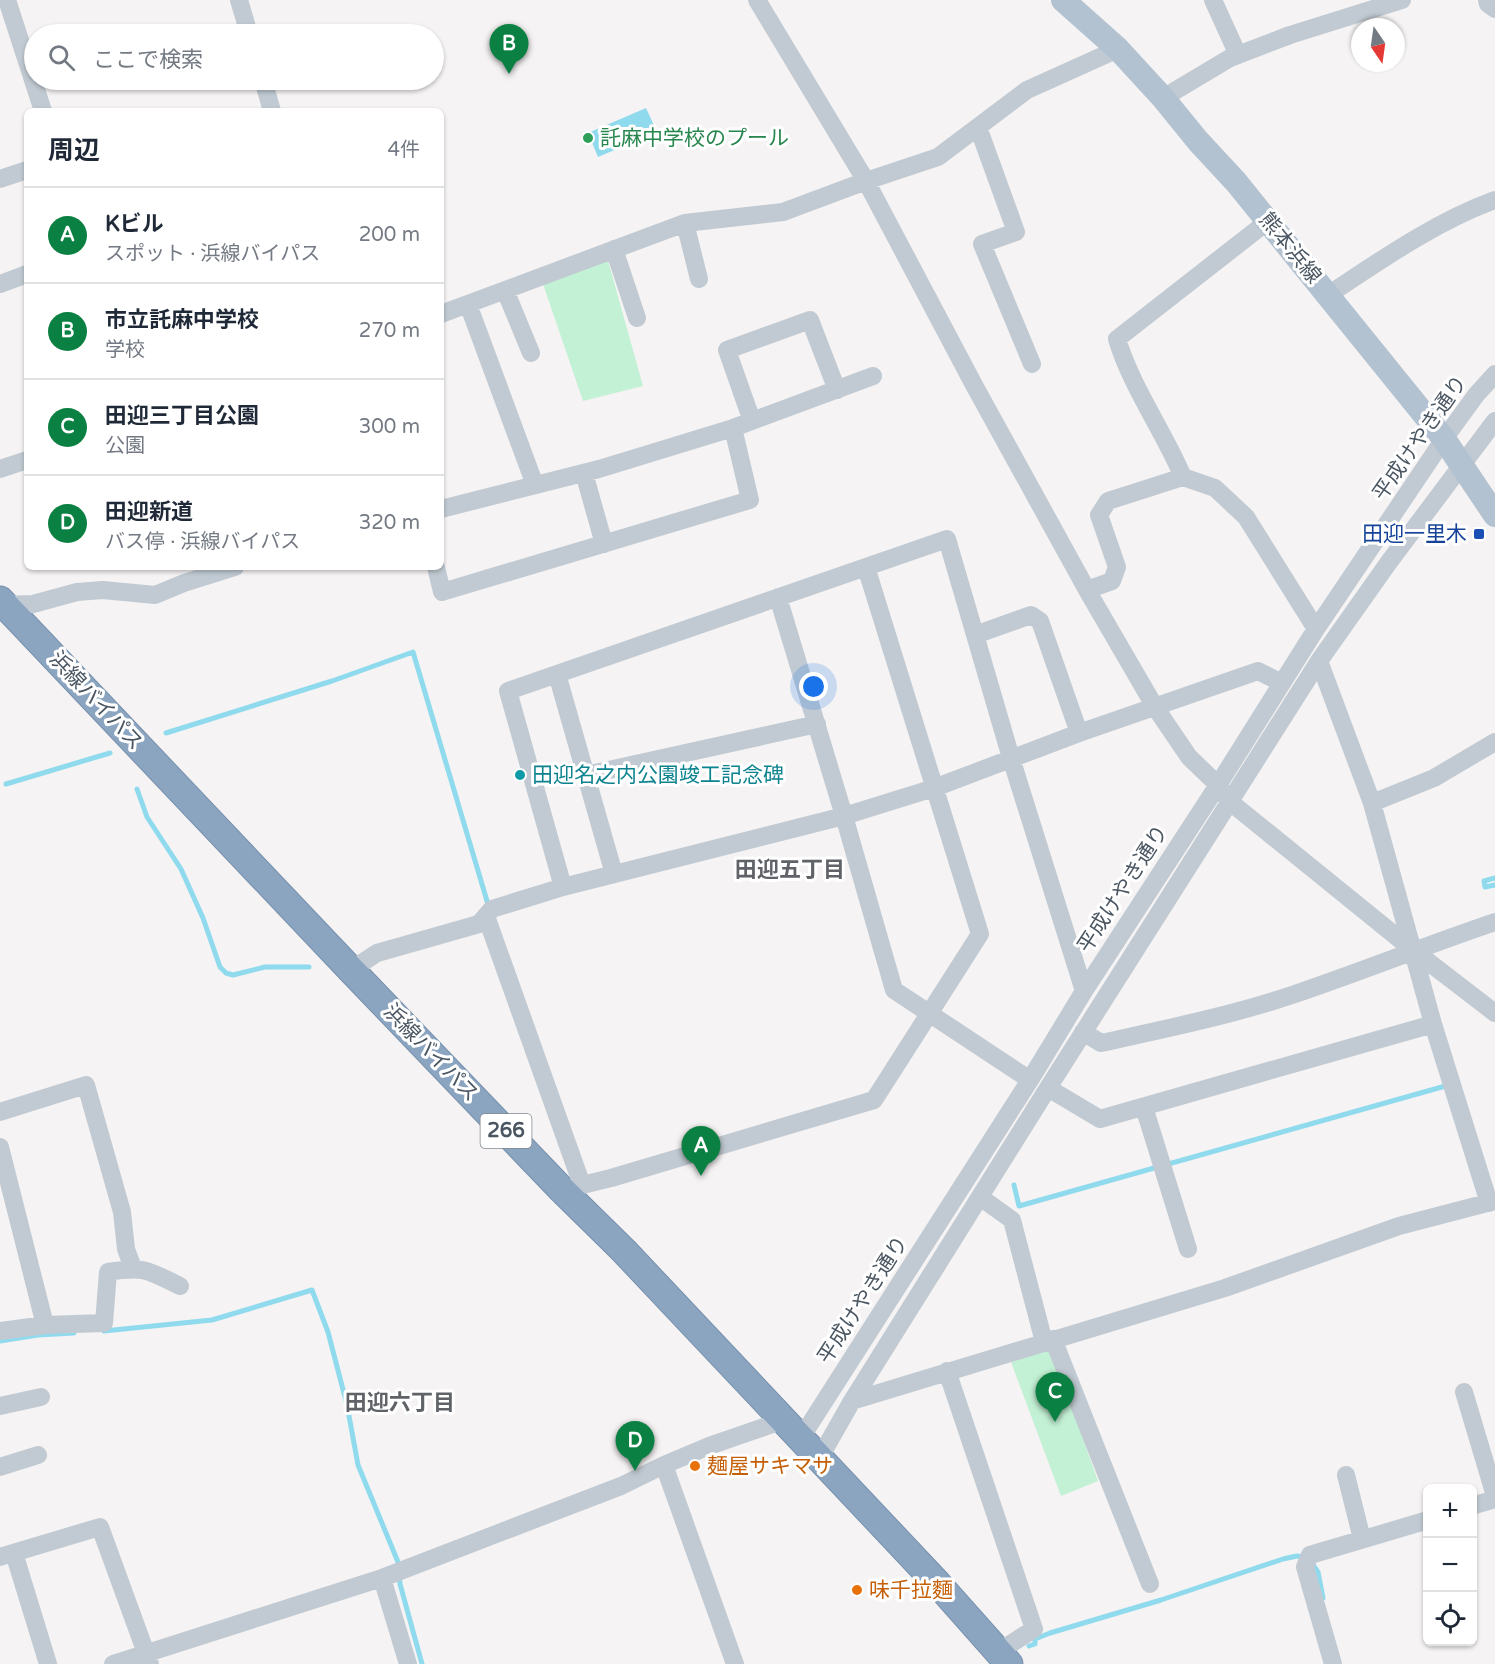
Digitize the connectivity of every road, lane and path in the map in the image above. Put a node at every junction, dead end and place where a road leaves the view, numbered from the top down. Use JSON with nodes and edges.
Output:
{"nodes":[{"id":1,"x":7,"y":0,"type":"edge"},
{"id":2,"x":239,"y":0,"type":"edge"},
{"id":3,"x":756,"y":0,"type":"edge"},
{"id":4,"x":1063,"y":0,"type":"edge"},
{"id":5,"x":1213,"y":0,"type":"edge"},
{"id":6,"x":1402,"y":0,"type":"edge"},
{"id":7,"x":1487,"y":0,"type":"edge"},
{"id":8,"x":1495,"y":9,"type":"edge"},
{"id":9,"x":246,"y":24,"type":"edge"},
{"id":10,"x":1118,"y":49,"type":"junction"},
{"id":11,"x":24,"y":52,"type":"edge"},
{"id":12,"x":1238,"y":55,"type":"junction"},
{"id":13,"x":36,"y":90,"type":"edge"},
{"id":14,"x":265,"y":90,"type":"edge"},
{"id":15,"x":1163,"y":98,"type":"junction"},
{"id":16,"x":42,"y":108,"type":"edge"},
{"id":17,"x":271,"y":108,"type":"edge"},
{"id":18,"x":978,"y":127,"type":"junction"},
{"id":19,"x":24,"y":171,"type":"edge"},
{"id":20,"x":0,"y":179,"type":"edge"},
{"id":21,"x":866,"y":181,"type":"junction"},
{"id":22,"x":1495,"y":200,"type":"edge"},
{"id":23,"x":1268,"y":221,"type":"junction"},
{"id":24,"x":685,"y":223,"type":"junction"},
{"id":25,"x":614,"y":249,"type":"junction"},
{"id":26,"x":24,"y":275,"type":"edge"},
{"id":27,"x":699,"y":279,"type":"dead end"},
{"id":28,"x":0,"y":284,"type":"edge"},
{"id":29,"x":505,"y":290,"type":"junction"},
{"id":30,"x":1328,"y":296,"type":"junction"},
{"id":31,"x":468,"y":304,"type":"junction"},
{"id":32,"x":444,"y":313,"type":"edge"},
{"id":33,"x":637,"y":318,"type":"dead end"},
{"id":34,"x":531,"y":353,"type":"dead end"},
{"id":35,"x":1032,"y":364,"type":"dead end"},
{"id":36,"x":1495,"y":374,"type":"edge"},
{"id":37,"x":873,"y":376,"type":"dead end"},
{"id":38,"x":837,"y":390,"type":"junction"},
{"id":39,"x":752,"y":421,"type":"junction"},
{"id":40,"x":1495,"y":421,"type":"edge"},
{"id":41,"x":733,"y":428,"type":"junction"},
{"id":42,"x":1444,"y":439,"type":"junction"},
{"id":43,"x":24,"y":461,"type":"edge"},
{"id":44,"x":1461,"y":465,"type":"junction"},
{"id":45,"x":0,"y":469,"type":"edge"},
{"id":46,"x":584,"y":473,"type":"junction"},
{"id":47,"x":1183,"y":477,"type":"junction"},
{"id":48,"x":535,"y":485,"type":"junction"},
{"id":49,"x":444,"y":508,"type":"edge"},
{"id":50,"x":1495,"y":515,"type":"edge"},
{"id":51,"x":604,"y":544,"type":"junction"},
{"id":52,"x":866,"y":567,"type":"junction"},
{"id":53,"x":225,"y":570,"type":"edge"},
{"id":54,"x":437,"y":570,"type":"edge"},
{"id":55,"x":1087,"y":590,"type":"junction"},
{"id":56,"x":778,"y":597,"type":"junction"},
{"id":57,"x":1,"y":603,"type":"edge"},
{"id":58,"x":1316,"y":628,"type":"junction"},
{"id":59,"x":975,"y":635,"type":"junction"},
{"id":60,"x":1319,"y":661,"type":"junction"},
{"id":61,"x":558,"y":674,"type":"junction"},
{"id":62,"x":1282,"y":683,"type":"junction"},
{"id":63,"x":1155,"y":707,"type":"junction"},
{"id":64,"x":817,"y":724,"type":"junction"},
{"id":65,"x":1079,"y":733,"type":"junction"},
{"id":66,"x":1495,"y":742,"type":"edge"},
{"id":67,"x":1011,"y":759,"type":"junction"},
{"id":68,"x":586,"y":775,"type":"junction"},
{"id":69,"x":1218,"y":785,"type":"junction"},
{"id":70,"x":934,"y":788,"type":"junction"},
{"id":71,"x":1229,"y":801,"type":"junction"},
{"id":72,"x":1372,"y":803,"type":"junction"},
{"id":73,"x":844,"y":816,"type":"junction"},
{"id":74,"x":614,"y":874,"type":"junction"},
{"id":75,"x":563,"y":887,"type":"junction"},
{"id":76,"x":486,"y":916,"type":"junction"},
{"id":77,"x":1495,"y":922,"type":"edge"},
{"id":78,"x":1413,"y":950,"type":"junction"},
{"id":79,"x":351,"y":970,"type":"junction"},
{"id":80,"x":1083,"y":991,"type":"junction"},
{"id":81,"x":1495,"y":1013,"type":"edge"},
{"id":82,"x":929,"y":1014,"type":"junction"},
{"id":83,"x":1433,"y":1024,"type":"junction"},
{"id":84,"x":1083,"y":1032,"type":"junction"},
{"id":85,"x":1030,"y":1080,"type":"junction"},
{"id":86,"x":1048,"y":1088,"type":"junction"},
{"id":87,"x":1144,"y":1107,"type":"junction"},
{"id":88,"x":0,"y":1112,"type":"edge"},
{"id":89,"x":0,"y":1147,"type":"edge"},
{"id":90,"x":572,"y":1188,"type":"junction"},
{"id":91,"x":980,"y":1197,"type":"junction"},
{"id":92,"x":1492,"y":1202,"type":"edge"},
{"id":93,"x":1188,"y":1249,"type":"dead end"},
{"id":94,"x":133,"y":1268,"type":"junction"},
{"id":95,"x":180,"y":1286,"type":"dead end"},
{"id":96,"x":45,"y":1324,"type":"junction"},
{"id":97,"x":0,"y":1331,"type":"edge"},
{"id":98,"x":1049,"y":1340,"type":"junction"},
{"id":99,"x":947,"y":1371,"type":"junction"},
{"id":100,"x":1464,"y":1392,"type":"dead end"},
{"id":101,"x":41,"y":1397,"type":"dead end"},
{"id":102,"x":852,"y":1401,"type":"junction"},
{"id":103,"x":0,"y":1406,"type":"edge"},
{"id":104,"x":793,"y":1429,"type":"junction"},
{"id":105,"x":38,"y":1455,"type":"dead end"},
{"id":106,"x":819,"y":1459,"type":"junction"},
{"id":107,"x":664,"y":1465,"type":"junction"},
{"id":108,"x":0,"y":1467,"type":"edge"},
{"id":109,"x":1346,"y":1475,"type":"dead end"},
{"id":110,"x":1495,"y":1498,"type":"edge"},
{"id":111,"x":1477,"y":1505,"type":"edge"},
{"id":112,"x":1423,"y":1521,"type":"edge"},
{"id":113,"x":1362,"y":1539,"type":"junction"},
{"id":114,"x":7,"y":1555,"type":"edge"},
{"id":115,"x":382,"y":1578,"type":"junction"},
{"id":116,"x":1150,"y":1584,"type":"dead end"},
{"id":117,"x":1004,"y":1658,"type":"edge"},
{"id":118,"x":148,"y":1659,"type":"edge"},
{"id":119,"x":48,"y":1664,"type":"edge"},
{"id":120,"x":113,"y":1664,"type":"edge"},
{"id":121,"x":408,"y":1664,"type":"edge"},
{"id":122,"x":735,"y":1664,"type":"edge"},
{"id":123,"x":1333,"y":1664,"type":"edge"}],
"edges":[{"from":1,"to":11,"type":"street"},
{"from":2,"to":9,"type":"street"},
{"from":3,"to":21,"type":"street"},
{"from":4,"to":10,"type":"main road","name":"熊本浜線"},
{"from":5,"to":12,"type":"street"},
{"from":6,"to":12,"type":"street"},
{"from":7,"to":8,"type":"street"},
{"from":10,"to":15,"type":"main road","name":"熊本浜線"},
{"from":10,"to":18,"type":"street"},
{"from":12,"to":15,"type":"street"},
{"from":13,"to":16,"type":"street"},
{"from":14,"to":17,"type":"street"},
{"from":15,"to":23,"type":"main road","name":"熊本浜線"},
{"from":18,"to":21,"type":"street"},
{"from":18,"to":35,"type":"street"},
{"from":19,"to":20,"type":"street"},
{"from":21,"to":24,"type":"street"},
{"from":21,"to":55,"type":"street"},
{"from":22,"to":30,"type":"street"},
{"from":23,"to":30,"type":"main road","name":"熊本浜線"},
{"from":23,"to":47,"type":"street"},
{"from":24,"to":25,"type":"street"},
{"from":24,"to":27,"type":"street"},
{"from":25,"to":29,"type":"street"},
{"from":25,"to":33,"type":"street"},
{"from":26,"to":28,"type":"street"},
{"from":29,"to":31,"type":"street"},
{"from":29,"to":34,"type":"street"},
{"from":30,"to":42,"type":"main road","name":"熊本浜線"},
{"from":31,"to":32,"type":"street"},
{"from":31,"to":48,"type":"street"},
{"from":36,"to":42,"type":"street","name":"平成けやき通り"},
{"from":37,"to":38,"type":"street"},
{"from":38,"to":39,"type":"street"},
{"from":38,"to":39,"type":"street"},
{"from":39,"to":41,"type":"street"},
{"from":40,"to":44,"type":"street","name":"平成けやき通り"},
{"from":41,"to":46,"type":"street"},
{"from":41,"to":51,"type":"street"},
{"from":42,"to":44,"type":"main road","name":"熊本浜線"},
{"from":42,"to":58,"type":"street","name":"平成けやき通り"},
{"from":43,"to":45,"type":"street"},
{"from":44,"to":50,"type":"main road","name":"熊本浜線"},
{"from":44,"to":60,"type":"street","name":"平成けやき通り"},
{"from":46,"to":48,"type":"street"},
{"from":46,"to":51,"type":"street"},
{"from":47,"to":55,"type":"street"},
{"from":47,"to":58,"type":"street"},
{"from":48,"to":49,"type":"street"},
{"from":51,"to":54,"type":"street"},
{"from":52,"to":56,"type":"street"},
{"from":52,"to":59,"type":"street"},
{"from":52,"to":70,"type":"street"},
{"from":53,"to":57,"type":"street"},
{"from":55,"to":63,"type":"street"},
{"from":56,"to":61,"type":"street"},
{"from":56,"to":64,"type":"street"},
{"from":57,"to":79,"type":"highway","name":"浜線バイパス","number":"266"},
{"from":58,"to":62,"type":"street","name":"平成けやき通り"},
{"from":59,"to":65,"type":"street"},
{"from":59,"to":67,"type":"street"},
{"from":60,"to":71,"type":"street","name":"平成けやき通り"},
{"from":60,"to":72,"type":"street"},
{"from":61,"to":68,"type":"street"},
{"from":61,"to":75,"type":"street"},
{"from":62,"to":63,"type":"street"},
{"from":62,"to":69,"type":"street","name":"平成けやき通り"},
{"from":63,"to":65,"type":"street"},
{"from":63,"to":69,"type":"street"},
{"from":64,"to":68,"type":"street"},
{"from":64,"to":73,"type":"street"},
{"from":65,"to":67,"type":"street"},
{"from":66,"to":72,"type":"street"},
{"from":67,"to":70,"type":"street"},
{"from":67,"to":80,"type":"street"},
{"from":68,"to":74,"type":"street"},
{"from":69,"to":71,"type":"street"},
{"from":69,"to":80,"type":"street","name":"平成けやき通り"},
{"from":70,"to":73,"type":"street"},
{"from":70,"to":82,"type":"street"},
{"from":71,"to":78,"type":"street"},
{"from":71,"to":84,"type":"street","name":"平成けやき通り"},
{"from":72,"to":78,"type":"street"},
{"from":73,"to":74,"type":"street"},
{"from":73,"to":82,"type":"street"},
{"from":74,"to":75,"type":"street"},
{"from":75,"to":76,"type":"street"},
{"from":76,"to":79,"type":"street"},
{"from":76,"to":90,"type":"street"},
{"from":77,"to":78,"type":"street"},
{"from":78,"to":81,"type":"street"},
{"from":78,"to":83,"type":"street"},
{"from":78,"to":84,"type":"street"},
{"from":79,"to":90,"type":"highway","name":"浜線バイパス","number":"266"},
{"from":80,"to":85,"type":"street","name":"平成けやき通り"},
{"from":82,"to":85,"type":"street"},
{"from":82,"to":90,"type":"street"},
{"from":83,"to":87,"type":"street"},
{"from":83,"to":92,"type":"street"},
{"from":84,"to":86,"type":"street","name":"平成けやき通り"},
{"from":85,"to":104,"type":"street","name":"平成けやき通り"},
{"from":86,"to":87,"type":"street"},
{"from":86,"to":91,"type":"street","name":"平成けやき通り"},
{"from":87,"to":93,"type":"street"},
{"from":88,"to":94,"type":"street"},
{"from":89,"to":96,"type":"street"},
{"from":90,"to":104,"type":"highway","name":"浜線バイパス","number":"266"},
{"from":91,"to":98,"type":"street"},
{"from":91,"to":102,"type":"street","name":"平成けやき通り"},
{"from":92,"to":98,"type":"street"},
{"from":94,"to":95,"type":"street"},
{"from":94,"to":96,"type":"street"},
{"from":96,"to":97,"type":"street"},
{"from":98,"to":99,"type":"street"},
{"from":98,"to":116,"type":"street"},
{"from":99,"to":102,"type":"street"},
{"from":99,"to":117,"type":"street"},
{"from":100,"to":110,"type":"street"},
{"from":101,"to":103,"type":"street"},
{"from":102,"to":106,"type":"street","name":"平成けやき通り"},
{"from":104,"to":106,"type":"highway","name":"浜線バイパス","number":"266"},
{"from":104,"to":107,"type":"street"},
{"from":105,"to":108,"type":"street"},
{"from":106,"to":117,"type":"highway","name":"浜線バイパス","number":"266"},
{"from":107,"to":115,"type":"street"},
{"from":107,"to":122,"type":"street"},
{"from":109,"to":113,"type":"street"},
{"from":110,"to":111,"type":"street"},
{"from":112,"to":113,"type":"street"},
{"from":113,"to":123,"type":"street"},
{"from":114,"to":118,"type":"street"},
{"from":114,"to":119,"type":"street"},
{"from":115,"to":118,"type":"street"},
{"from":115,"to":121,"type":"street"},
{"from":118,"to":120,"type":"street"}]}
